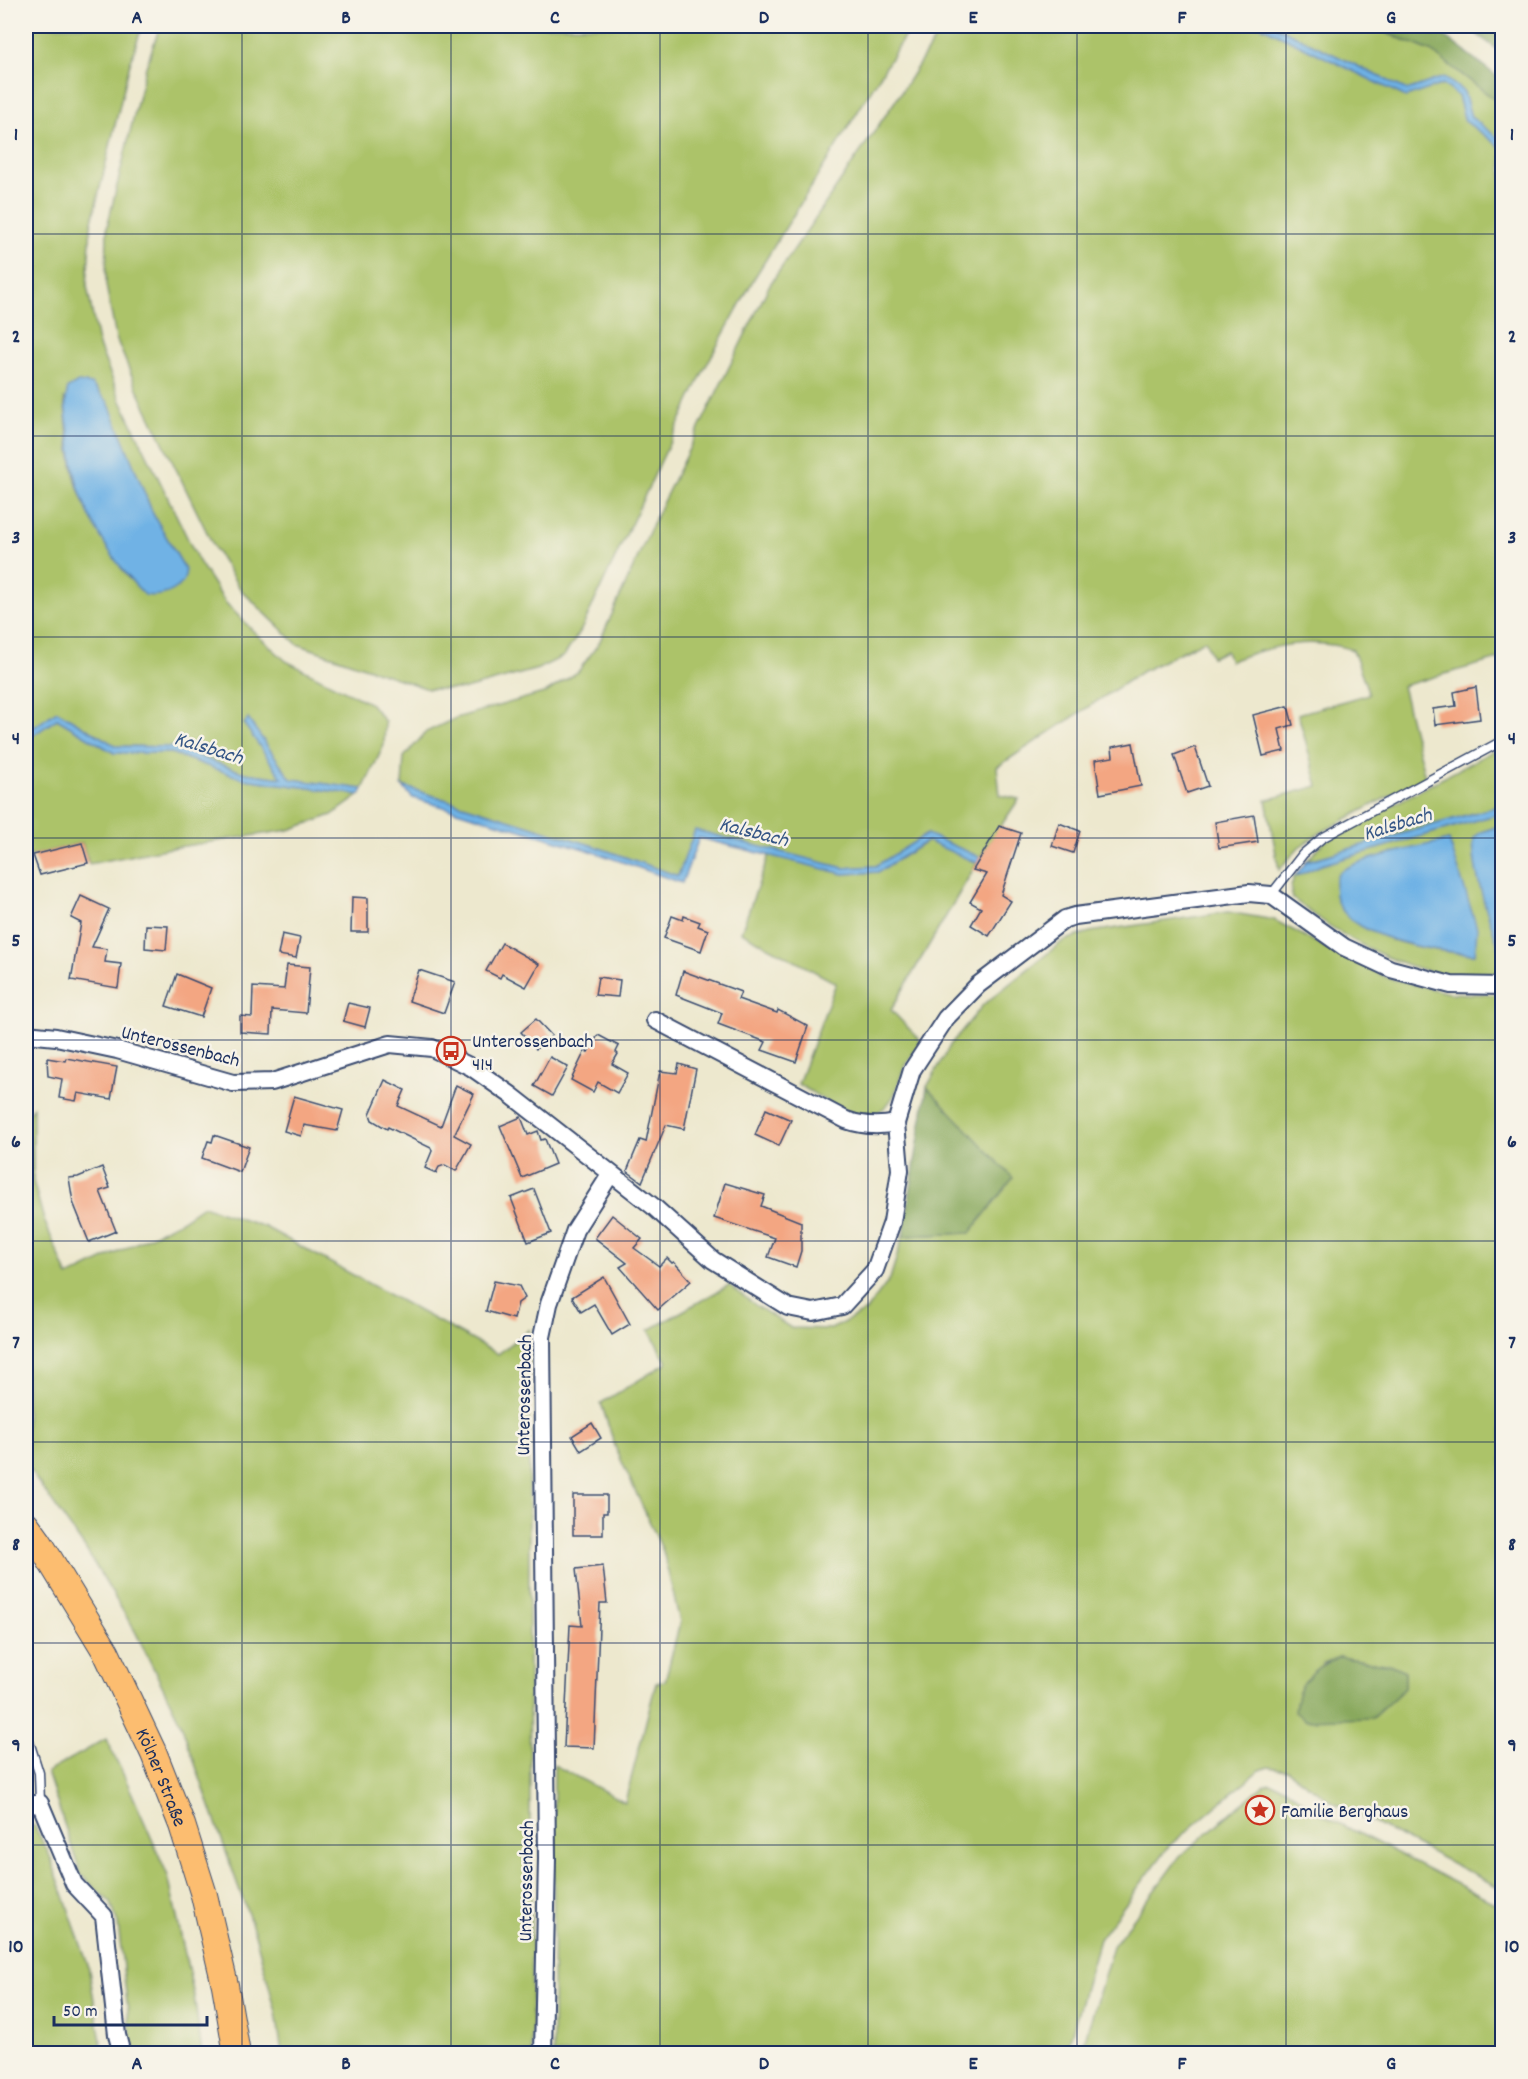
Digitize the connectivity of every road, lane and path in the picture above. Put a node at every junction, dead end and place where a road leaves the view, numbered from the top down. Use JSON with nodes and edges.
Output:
{"nodes":[{"id":1,"x":1503,"y":741,"type":"edge"},
{"id":2,"x":1272,"y":895,"type":"junction"},
{"id":3,"x":1503,"y":986,"type":"edge"},
{"id":4,"x":655,"y":1020,"type":"dead end"},
{"id":5,"x":26,"y":1034,"type":"edge"},
{"id":6,"x":896,"y":1124,"type":"junction"},
{"id":7,"x":610,"y":1175,"type":"junction"},
{"id":8,"x":26,"y":1524,"type":"edge"},
{"id":9,"x":26,"y":1732,"type":"edge"},
{"id":10,"x":33,"y":1805,"type":"edge"},
{"id":11,"x":122,"y":2054,"type":"edge"},
{"id":12,"x":237,"y":2054,"type":"edge"},
{"id":13,"x":543,"y":2054,"type":"edge"}],
"edges":[{"from":1,"to":2,"type":"lane"},
{"from":2,"to":3,"type":"street"},
{"from":2,"to":6,"type":"street"},
{"from":4,"to":6,"type":"street"},
{"from":5,"to":7,"type":"street","name":"Unterossenbach"},
{"from":6,"to":7,"type":"street"},
{"from":7,"to":13,"type":"street","name":"Unterossenbach"},
{"from":8,"to":12,"type":"main road","name":"Kölner Straße"},
{"from":9,"to":10,"type":"lane"},
{"from":10,"to":11,"type":"street"}]}
